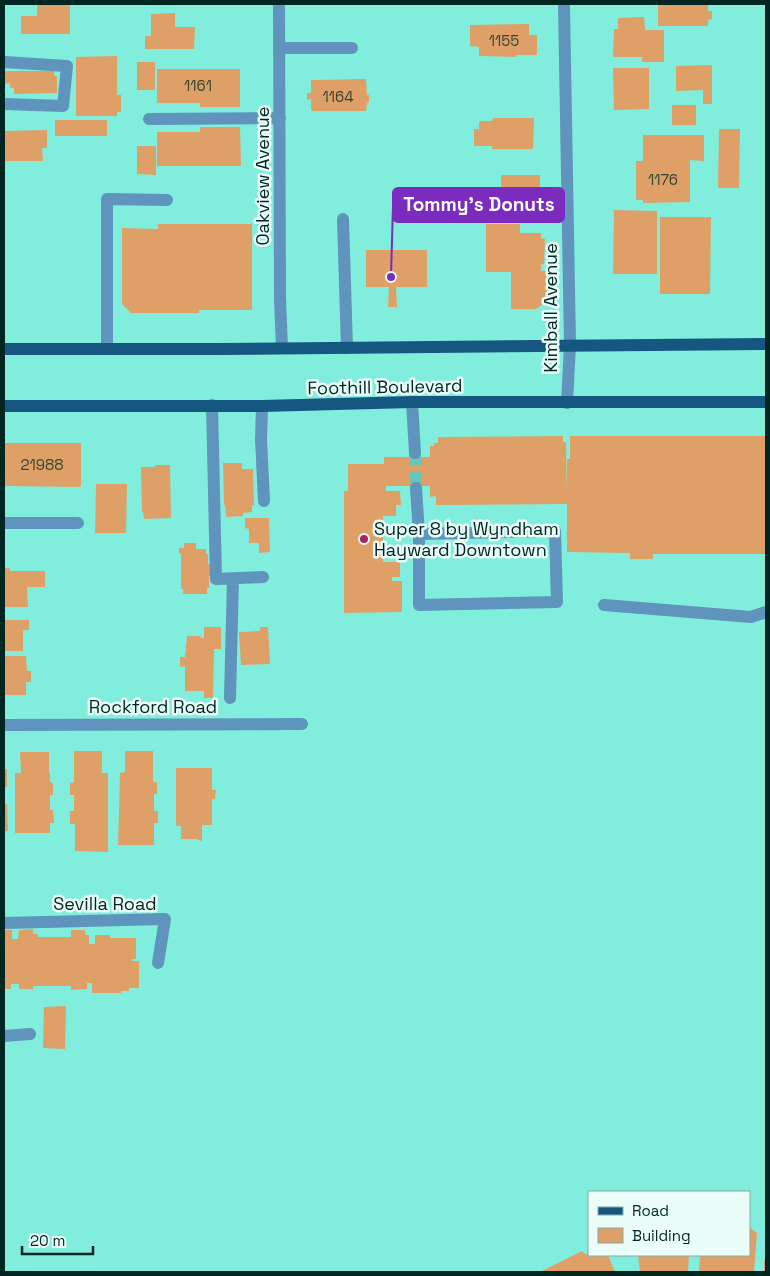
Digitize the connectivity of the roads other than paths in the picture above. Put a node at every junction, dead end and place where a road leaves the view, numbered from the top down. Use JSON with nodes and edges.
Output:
{"nodes":[{"id":1,"x":279,"y":4,"type":"edge"},
{"id":2,"x":564,"y":4,"type":"edge"},
{"id":3,"x":279,"y":48,"type":"junction"},
{"id":4,"x":352,"y":48,"type":"dead end"},
{"id":5,"x":4,"y":62,"type":"edge"},
{"id":6,"x":4,"y":104,"type":"edge"},
{"id":7,"x":280,"y":118,"type":"junction"},
{"id":8,"x":149,"y":119,"type":"dead end"},
{"id":9,"x":167,"y":200,"type":"dead end"},
{"id":10,"x":343,"y":219,"type":"dead end"},
{"id":11,"x":766,"y":344,"type":"edge"},
{"id":12,"x":570,"y":345,"type":"junction"},
{"id":13,"x":282,"y":348,"type":"junction"},
{"id":14,"x":347,"y":348,"type":"junction"},
{"id":15,"x":4,"y":349,"type":"edge"},
{"id":16,"x":107,"y":349,"type":"junction"},
{"id":17,"x":412,"y":402,"type":"junction"},
{"id":18,"x":766,"y":402,"type":"edge"},
{"id":19,"x":568,"y":403,"type":"junction"},
{"id":20,"x":4,"y":406,"type":"edge"},
{"id":21,"x":212,"y":406,"type":"junction"},
{"id":22,"x":262,"y":406,"type":"junction"},
{"id":23,"x":414,"y":452,"type":"tunnel mouth"},
{"id":24,"x":416,"y":488,"type":"tunnel mouth"},
{"id":25,"x":264,"y":501,"type":"dead end"},
{"id":26,"x":4,"y":523,"type":"edge"},
{"id":27,"x":78,"y":523,"type":"dead end"},
{"id":28,"x":419,"y":534,"type":"junction"},
{"id":29,"x":262,"y":577,"type":"dead end"},
{"id":30,"x":233,"y":579,"type":"junction"},
{"id":31,"x":604,"y":605,"type":"dead end"},
{"id":32,"x":766,"y":612,"type":"edge"},
{"id":33,"x":230,"y":698,"type":"dead end"},
{"id":34,"x":302,"y":724,"type":"dead end"},
{"id":35,"x":4,"y":725,"type":"edge"},
{"id":36,"x":4,"y":923,"type":"edge"},
{"id":37,"x":158,"y":964,"type":"dead end"},
{"id":38,"x":30,"y":1034,"type":"dead end"},
{"id":39,"x":4,"y":1036,"type":"edge"}],
"edges":[{"from":1,"to":3,"type":"street","name":"Oakview Avenue"},
{"from":2,"to":12,"type":"street","name":"Kimball Avenue"},
{"from":3,"to":4,"type":"street"},
{"from":3,"to":7,"type":"street","name":"Oakview Avenue"},
{"from":5,"to":6,"type":"street"},
{"from":7,"to":8,"type":"street"},
{"from":7,"to":13,"type":"street","name":"Oakview Avenue"},
{"from":9,"to":16,"type":"street"},
{"from":10,"to":14,"type":"street"},
{"from":11,"to":12,"type":"main road"},
{"from":12,"to":14,"type":"main road"},
{"from":12,"to":19,"type":"street","name":"Kimball Avenue"},
{"from":13,"to":14,"type":"main road"},
{"from":13,"to":16,"type":"main road"},
{"from":15,"to":16,"type":"main road"},
{"from":17,"to":19,"type":"main road","name":"Foothill Boulevard"},
{"from":17,"to":22,"type":"main road","name":"Foothill Boulevard"},
{"from":17,"to":23,"type":"street"},
{"from":18,"to":19,"type":"main road","name":"Foothill Boulevard"},
{"from":20,"to":21,"type":"main road","name":"Foothill Boulevard"},
{"from":21,"to":22,"type":"main road","name":"Foothill Boulevard"},
{"from":21,"to":30,"type":"street"},
{"from":22,"to":25,"type":"street"},
{"from":24,"to":28,"type":"street"},
{"from":26,"to":27,"type":"street"},
{"from":28,"to":28,"type":"street"},
{"from":29,"to":30,"type":"street"},
{"from":30,"to":33,"type":"street"},
{"from":31,"to":32,"type":"street"},
{"from":34,"to":35,"type":"street","name":"Rockford Road"},
{"from":36,"to":37,"type":"street","name":"Sevilla Road"},
{"from":38,"to":39,"type":"street"}]}
